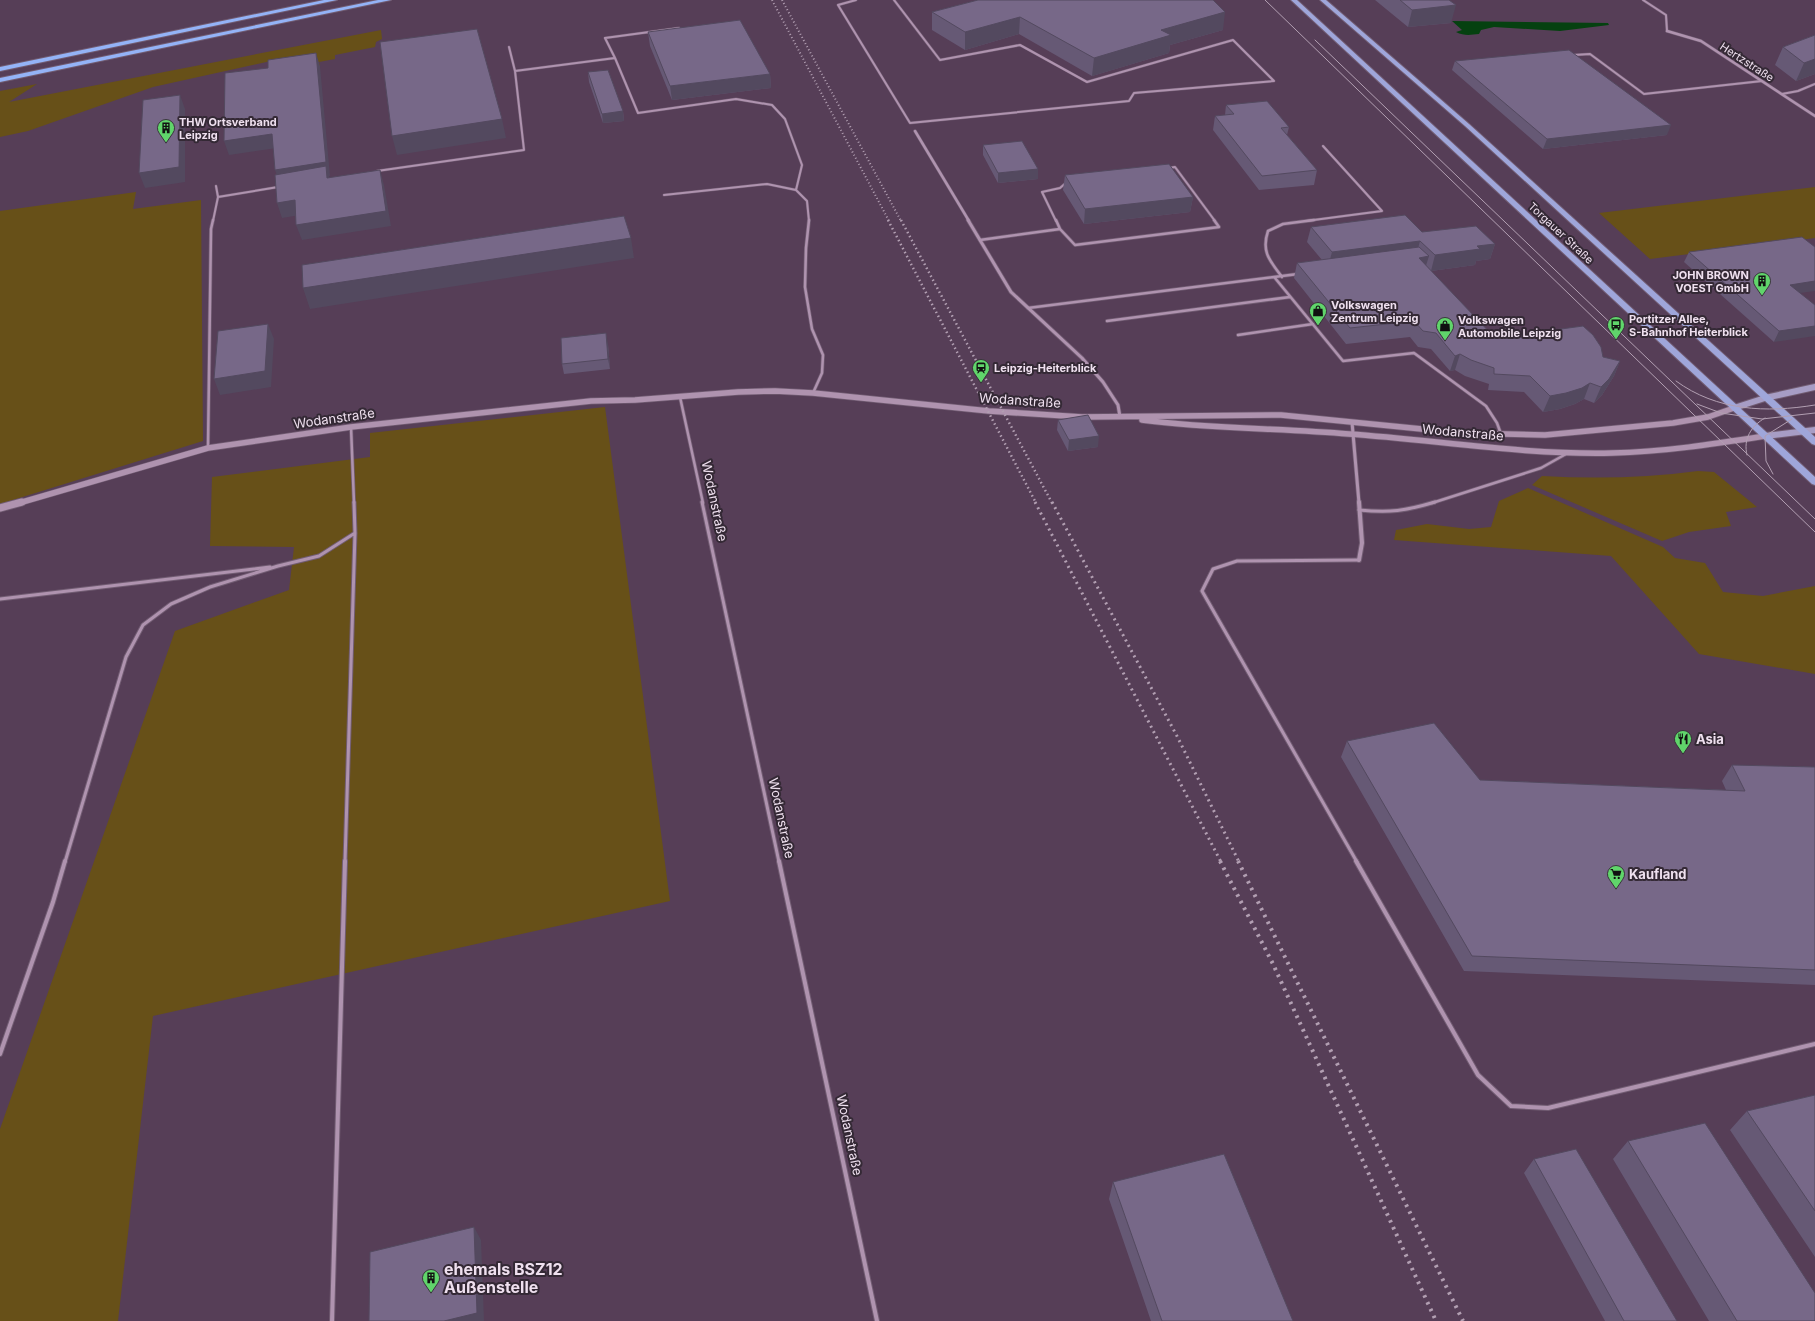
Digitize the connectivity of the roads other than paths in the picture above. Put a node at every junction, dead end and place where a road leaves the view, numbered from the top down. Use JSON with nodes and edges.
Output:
{"nodes":[{"id":1,"x":334,"y":0,"type":"edge"},
{"id":2,"x":388,"y":0,"type":"edge"},
{"id":3,"x":856,"y":0,"type":"edge"},
{"id":4,"x":894,"y":0,"type":"edge"},
{"id":5,"x":1294,"y":0,"type":"edge"},
{"id":6,"x":1323,"y":0,"type":"edge"},
{"id":7,"x":1643,"y":0,"type":"edge"},
{"id":8,"x":679,"y":28,"type":"edge"},
{"id":9,"x":1667,"y":32,"type":"joint"},
{"id":10,"x":509,"y":47,"type":"dead end"},
{"id":11,"x":1574,"y":55,"type":"edge"},
{"id":12,"x":615,"y":58,"type":"junction"},
{"id":13,"x":0,"y":69,"type":"edge"},
{"id":14,"x":515,"y":71,"type":"junction"},
{"id":15,"x":0,"y":80,"type":"edge"},
{"id":16,"x":1762,"y":81,"type":"junction"},
{"id":17,"x":1815,"y":84,"type":"edge"},
{"id":18,"x":1782,"y":94,"type":"junction"},
{"id":19,"x":1815,"y":116,"type":"edge"},
{"id":20,"x":914,"y":131,"type":"dead end"},
{"id":21,"x":1323,"y":146,"type":"dead end"},
{"id":22,"x":1167,"y":168,"type":"edge"},
{"id":23,"x":372,"y":172,"type":"edge"},
{"id":24,"x":1068,"y":180,"type":"edge"},
{"id":25,"x":216,"y":186,"type":"dead end"},
{"id":26,"x":280,"y":187,"type":"edge"},
{"id":27,"x":796,"y":190,"type":"junction"},
{"id":28,"x":664,"y":195,"type":"dead end"},
{"id":29,"x":218,"y":197,"type":"junction"},
{"id":30,"x":1060,"y":229,"type":"junction"},
{"id":31,"x":980,"y":240,"type":"junction"},
{"id":32,"x":1305,"y":274,"type":"edge"},
{"id":33,"x":1282,"y":276,"type":"junction"},
{"id":34,"x":1275,"y":277,"type":"junction"},
{"id":35,"x":1290,"y":297,"type":"junction"},
{"id":36,"x":1027,"y":308,"type":"junction"},
{"id":37,"x":1107,"y":322,"type":"dead end"},
{"id":38,"x":1313,"y":324,"type":"junction"},
{"id":39,"x":1238,"y":335,"type":"dead end"},
{"id":40,"x":1815,"y":387,"type":"edge"},
{"id":41,"x":814,"y":393,"type":"junction"},
{"id":42,"x":680,"y":396,"type":"junction"},
{"id":43,"x":1765,"y":398,"type":"junction"},
{"id":44,"x":1734,"y":408,"type":"junction"},
{"id":45,"x":1120,"y":417,"type":"junction"},
{"id":46,"x":1352,"y":422,"type":"junction"},
{"id":47,"x":351,"y":426,"type":"junction"},
{"id":48,"x":1815,"y":430,"type":"edge"},
{"id":49,"x":1803,"y":431,"type":"junction"},
{"id":50,"x":1353,"y":434,"type":"junction"},
{"id":51,"x":1501,"y":434,"type":"junction"},
{"id":52,"x":1765,"y":436,"type":"junction"},
{"id":53,"x":1815,"y":442,"type":"edge"},
{"id":54,"x":208,"y":448,"type":"junction"},
{"id":55,"x":1569,"y":452,"type":"junction"},
{"id":56,"x":1815,"y":482,"type":"edge"},
{"id":57,"x":0,"y":508,"type":"edge"},
{"id":58,"x":1359,"y":510,"type":"junction"},
{"id":59,"x":355,"y":533,"type":"junction"},
{"id":60,"x":1359,"y":560,"type":"joint"},
{"id":61,"x":278,"y":566,"type":"junction"},
{"id":62,"x":0,"y":599,"type":"edge"},
{"id":63,"x":1815,"y":1044,"type":"edge"},
{"id":64,"x":0,"y":1054,"type":"edge"},
{"id":65,"x":332,"y":1321,"type":"edge"},
{"id":66,"x":877,"y":1321,"type":"edge"}],
"edges":[{"from":1,"to":13,"type":"highway"},
{"from":2,"to":15,"type":"highway"},
{"from":3,"to":4,"type":"lane"},
{"from":5,"to":44,"type":"main road","name":"Torgauer Straße"},
{"from":6,"to":43,"type":"main road","name":"Torgauer Straße"},
{"from":7,"to":9,"type":"lane"},
{"from":8,"to":12,"type":"lane"},
{"from":9,"to":16,"type":"street","name":"Hertzstraße"},
{"from":10,"to":14,"type":"lane"},
{"from":11,"to":16,"type":"lane"},
{"from":12,"to":14,"type":"lane"},
{"from":12,"to":27,"type":"lane"},
{"from":14,"to":23,"type":"lane"},
{"from":16,"to":18,"type":"street","name":"Hertzstraße"},
{"from":17,"to":18,"type":"lane"},
{"from":18,"to":19,"type":"street","name":"Hertzstraße"},
{"from":20,"to":31,"type":"street"},
{"from":21,"to":33,"type":"lane"},
{"from":22,"to":30,"type":"lane"},
{"from":24,"to":30,"type":"lane"},
{"from":25,"to":29,"type":"lane"},
{"from":26,"to":29,"type":"lane"},
{"from":27,"to":28,"type":"lane"},
{"from":27,"to":41,"type":"lane"},
{"from":29,"to":54,"type":"lane"},
{"from":30,"to":31,"type":"lane"},
{"from":31,"to":36,"type":"street"},
{"from":32,"to":33,"type":"lane"},
{"from":33,"to":34,"type":"lane"},
{"from":34,"to":35,"type":"lane"},
{"from":34,"to":36,"type":"lane"},
{"from":35,"to":37,"type":"lane"},
{"from":35,"to":38,"type":"lane"},
{"from":36,"to":45,"type":"street"},
{"from":38,"to":39,"type":"lane"},
{"from":38,"to":51,"type":"lane"},
{"from":40,"to":43,"type":"main road","name":"Wodanstraße"},
{"from":41,"to":42,"type":"street","name":"Wodanstraße"},
{"from":41,"to":45,"type":"street","name":"Wodanstraße"},
{"from":42,"to":47,"type":"street","name":"Wodanstraße"},
{"from":42,"to":66,"type":"lane","name":"Wodanstraße"},
{"from":43,"to":44,"type":"main road","name":"Wodanstraße"},
{"from":43,"to":49,"type":"main road","name":"Torgauer Straße"},
{"from":44,"to":51,"type":"street","name":"Wodanstraße"},
{"from":44,"to":52,"type":"main road","name":"Torgauer Straße"},
{"from":45,"to":46,"type":"street","name":"Wodanstraße"},
{"from":45,"to":50,"type":"street","name":"Wodanstraße"},
{"from":46,"to":50,"type":"street"},
{"from":46,"to":51,"type":"street","name":"Wodanstraße"},
{"from":47,"to":54,"type":"street","name":"Wodanstraße"},
{"from":47,"to":59,"type":"lane"},
{"from":48,"to":49,"type":"main road","name":"Wodanstraße"},
{"from":49,"to":52,"type":"main road","name":"Wodanstraße"},
{"from":49,"to":53,"type":"main road","name":"Torgauer Straße"},
{"from":50,"to":55,"type":"street","name":"Wodanstraße"},
{"from":50,"to":58,"type":"street"},
{"from":52,"to":55,"type":"street","name":"Wodanstraße"},
{"from":52,"to":56,"type":"main road","name":"Torgauer Straße"},
{"from":54,"to":57,"type":"street","name":"Wodanstraße"},
{"from":55,"to":58,"type":"lane"},
{"from":58,"to":60,"type":"street"},
{"from":59,"to":61,"type":"lane"},
{"from":59,"to":65,"type":"lane"},
{"from":60,"to":63,"type":"lane"},
{"from":61,"to":62,"type":"lane"},
{"from":61,"to":64,"type":"lane"}]}
